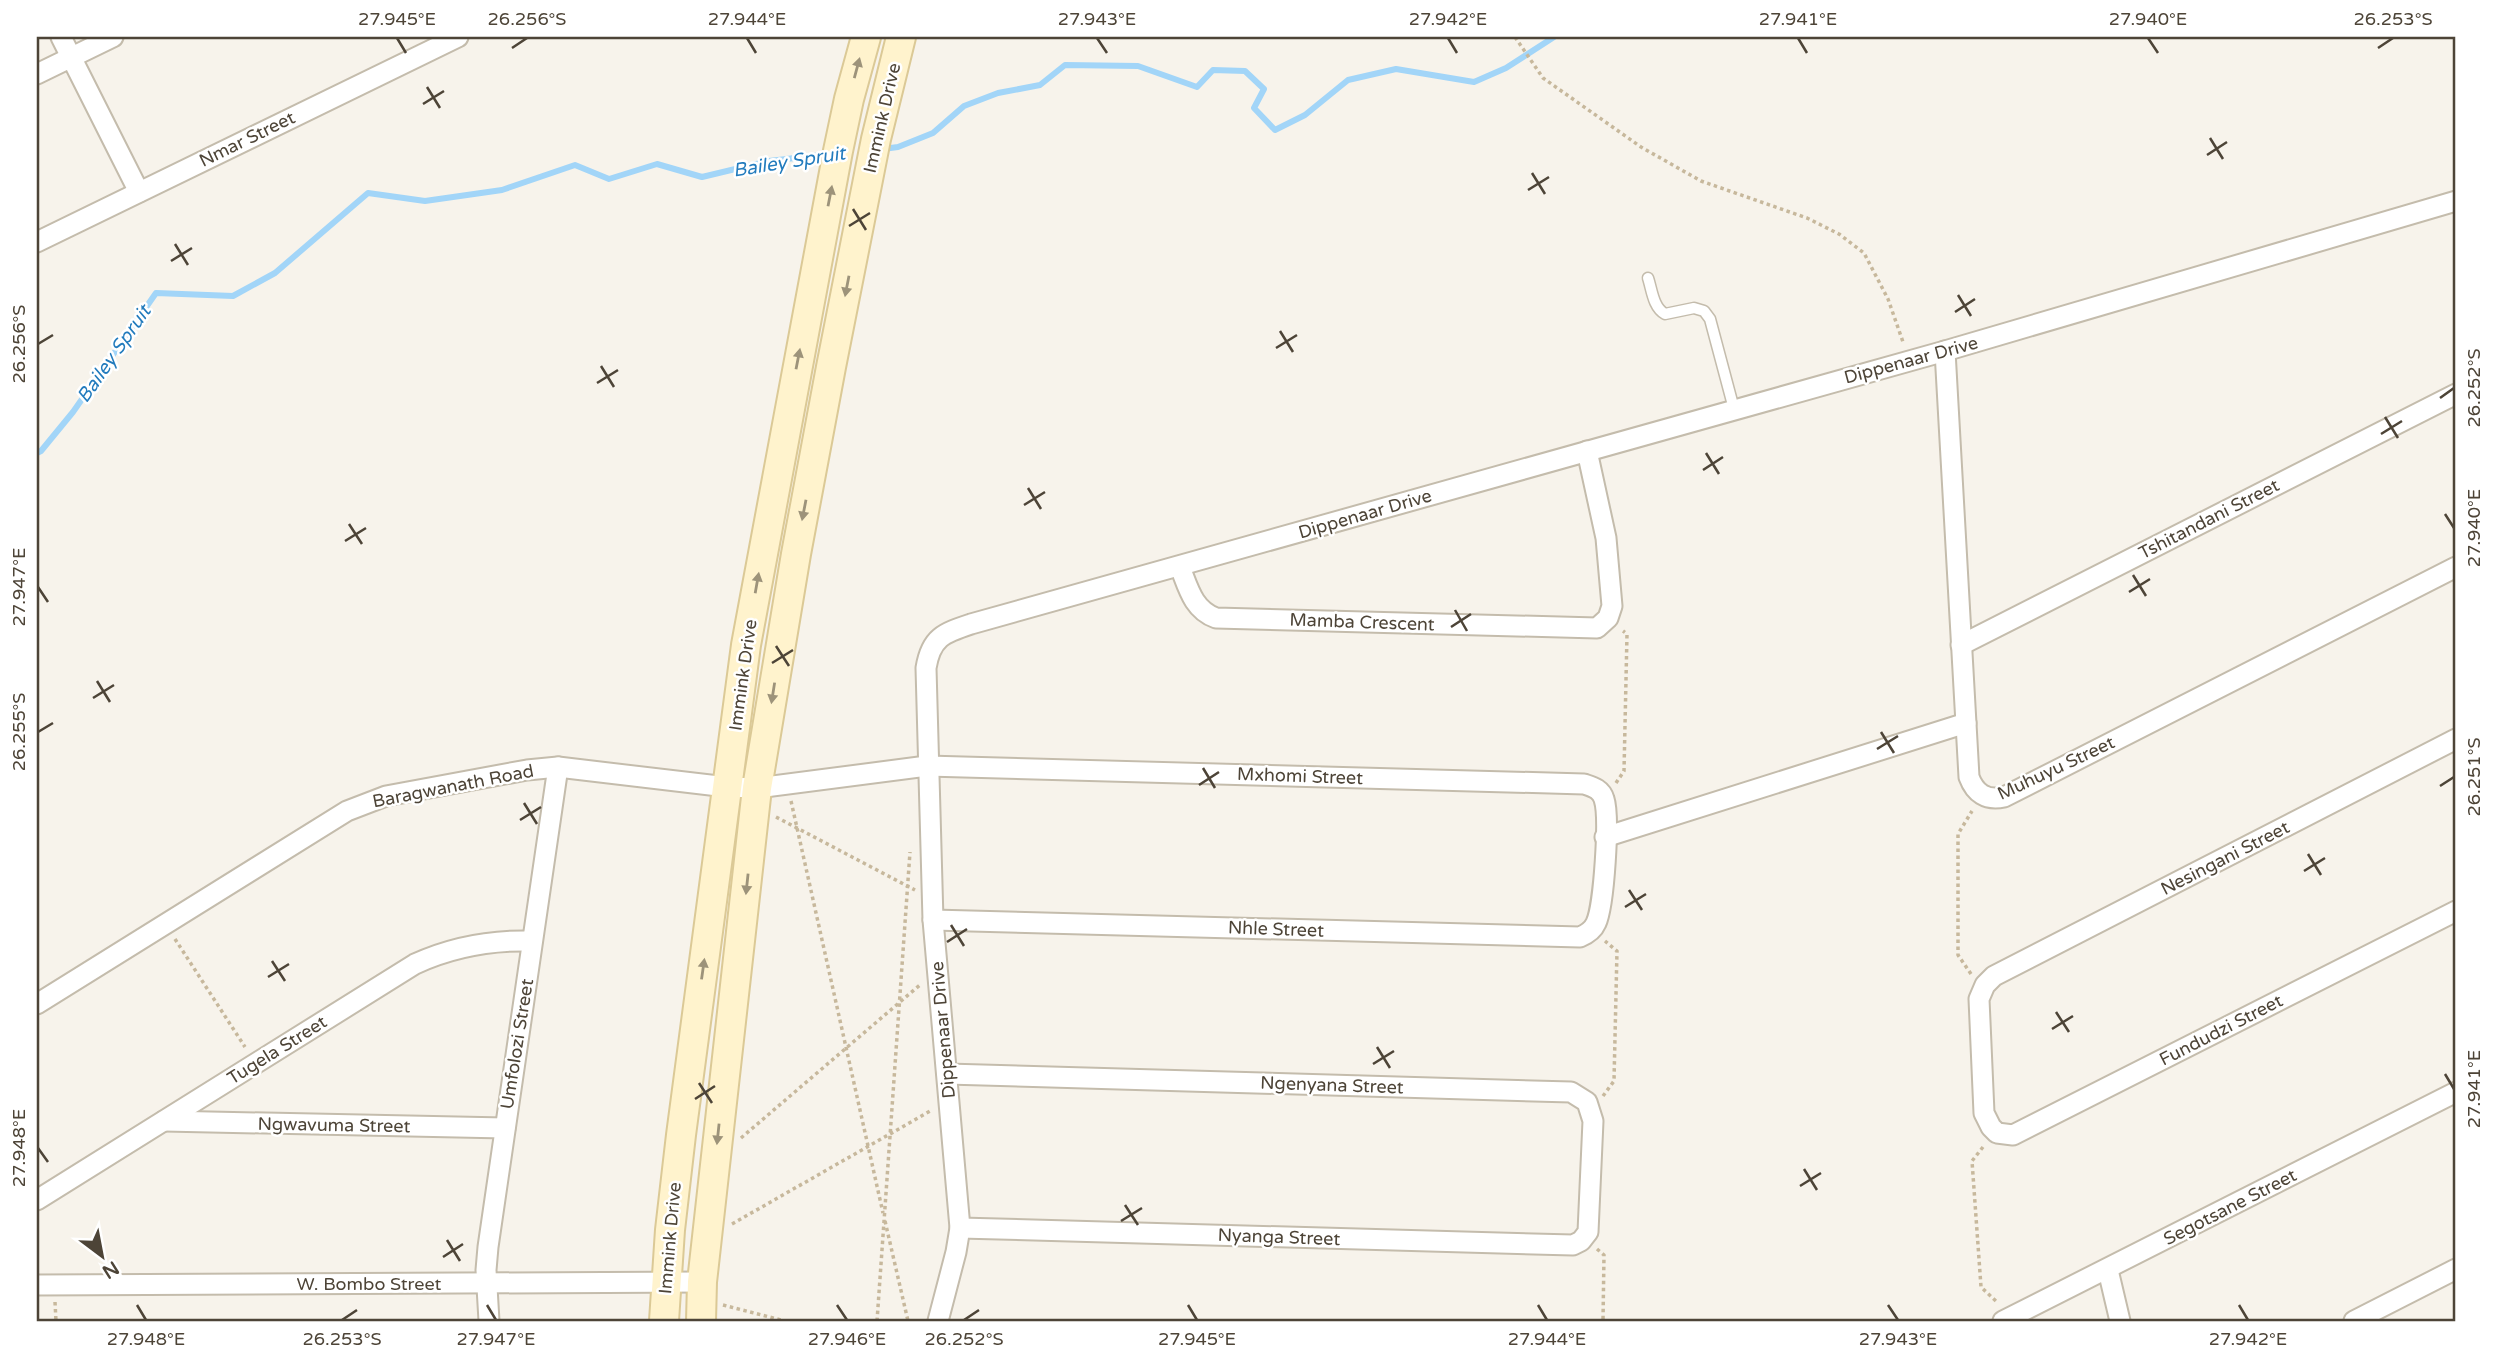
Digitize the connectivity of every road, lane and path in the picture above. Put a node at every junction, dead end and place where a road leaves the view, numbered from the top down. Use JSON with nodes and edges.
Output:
{"nodes":[{"id":1,"x":61,"y":37,"type":"edge"},
{"id":2,"x":113,"y":37,"type":"edge"},
{"id":3,"x":458,"y":37,"type":"edge"},
{"id":4,"x":866,"y":37,"type":"edge"},
{"id":5,"x":901,"y":37,"type":"edge"},
{"id":6,"x":1515,"y":38,"type":"edge"},
{"id":7,"x":71,"y":57,"type":"junction"},
{"id":8,"x":37,"y":74,"type":"edge"},
{"id":9,"x":139,"y":192,"type":"junction"},
{"id":10,"x":2456,"y":201,"type":"edge"},
{"id":11,"x":37,"y":242,"type":"edge"},
{"id":12,"x":1648,"y":278,"type":"dead end"},
{"id":13,"x":1945,"y":351,"type":"junction"},
{"id":14,"x":1909,"y":360,"type":"junction"},
{"id":15,"x":2456,"y":394,"type":"edge"},
{"id":16,"x":1734,"y":409,"type":"junction"},
{"id":17,"x":1587,"y":451,"type":"junction"},
{"id":18,"x":1180,"y":567,"type":"junction"},
{"id":19,"x":2456,"y":567,"type":"edge"},
{"id":20,"x":1608,"y":618,"type":"junction"},
{"id":21,"x":1961,"y":645,"type":"junction"},
{"id":22,"x":1966,"y":723,"type":"junction"},
{"id":23,"x":2456,"y":740,"type":"edge"},
{"id":24,"x":928,"y":766,"type":"junction"},
{"id":25,"x":558,"y":767,"type":"junction"},
{"id":26,"x":727,"y":787,"type":"junction"},
{"id":27,"x":757,"y":788,"type":"junction"},
{"id":28,"x":1982,"y":795,"type":"junction"},
{"id":29,"x":790,"y":797,"type":"dead end"},
{"id":30,"x":1604,"y":799,"type":"junction"},
{"id":31,"x":775,"y":817,"type":"dead end"},
{"id":32,"x":797,"y":828,"type":"junction"},
{"id":33,"x":1605,"y":837,"type":"junction"},
{"id":34,"x":910,"y":847,"type":"dead end"},
{"id":35,"x":907,"y":886,"type":"junction"},
{"id":36,"x":932,"y":899,"type":"junction"},
{"id":37,"x":2456,"y":911,"type":"edge"},
{"id":38,"x":933,"y":920,"type":"junction"},
{"id":39,"x":166,"y":924,"type":"junction"},
{"id":40,"x":1592,"y":929,"type":"junction"},
{"id":41,"x":533,"y":941,"type":"junction"},
{"id":42,"x":939,"y":978,"type":"junction"},
{"id":43,"x":1988,"y":983,"type":"junction"},
{"id":44,"x":900,"y":1001,"type":"junction"},
{"id":45,"x":37,"y":1004,"type":"edge"},
{"id":46,"x":846,"y":1048,"type":"junction"},
{"id":47,"x":256,"y":1064,"type":"junction"},
{"id":48,"x":947,"y":1074,"type":"junction"},
{"id":49,"x":2456,"y":1092,"type":"edge"},
{"id":50,"x":949,"y":1100,"type":"junction"},
{"id":51,"x":1592,"y":1112,"type":"junction"},
{"id":52,"x":164,"y":1121,"type":"junction"},
{"id":53,"x":1991,"y":1126,"type":"junction"},
{"id":54,"x":505,"y":1128,"type":"junction"},
{"id":55,"x":890,"y":1134,"type":"junction"},
{"id":56,"x":717,"y":1144,"type":"junction"},
{"id":57,"x":868,"y":1146,"type":"junction"},
{"id":58,"x":37,"y":1199,"type":"edge"},
{"id":59,"x":884,"y":1217,"type":"junction"},
{"id":60,"x":960,"y":1228,"type":"junction"},
{"id":61,"x":1587,"y":1232,"type":"junction"},
{"id":62,"x":707,"y":1239,"type":"junction"},
{"id":63,"x":2108,"y":1269,"type":"junction"},
{"id":64,"x":2456,"y":1269,"type":"edge"},
{"id":65,"x":487,"y":1283,"type":"junction"},
{"id":66,"x":665,"y":1283,"type":"junction"},
{"id":67,"x":37,"y":1285,"type":"edge"},
{"id":68,"x":701,"y":1301,"type":"edge"},
{"id":69,"x":2008,"y":1319,"type":"edge"},
{"id":70,"x":489,"y":1321,"type":"edge"},
{"id":71,"x":664,"y":1321,"type":"edge"},
{"id":72,"x":785,"y":1321,"type":"edge"},
{"id":73,"x":877,"y":1321,"type":"edge"},
{"id":74,"x":908,"y":1321,"type":"edge"},
{"id":75,"x":938,"y":1321,"type":"edge"},
{"id":76,"x":1603,"y":1321,"type":"edge"},
{"id":77,"x":2120,"y":1321,"type":"edge"},
{"id":78,"x":2354,"y":1321,"type":"edge"}],
"edges":[{"from":1,"to":7,"type":"street"},
{"from":2,"to":7,"type":"street"},
{"from":3,"to":9,"type":"street","name":"Nmar Street"},
{"from":26,"to":4,"type":"main road","name":"Immink Drive","one_way":true},
{"from":5,"to":27,"type":"main road","name":"Immink Drive","one_way":true},
{"from":6,"to":14,"type":"path"},
{"from":7,"to":8,"type":"street"},
{"from":7,"to":9,"type":"street"},
{"from":9,"to":11,"type":"street","name":"Nmar Street"},
{"from":10,"to":13,"type":"street","name":"Dippenaar Drive"},
{"from":12,"to":16,"type":"lane"},
{"from":13,"to":14,"type":"street","name":"Dippenaar Drive"},
{"from":13,"to":21,"type":"street","name":"Muhuyu Street"},
{"from":14,"to":16,"type":"street","name":"Dippenaar Drive"},
{"from":15,"to":21,"type":"street","name":"Tshitandani Street"},
{"from":16,"to":17,"type":"street","name":"Dippenaar Drive"},
{"from":17,"to":18,"type":"street","name":"Dippenaar Drive"},
{"from":17,"to":20,"type":"street"},
{"from":18,"to":20,"type":"street","name":"Mamba Crescent"},
{"from":18,"to":24,"type":"street","name":"Dippenaar Drive"},
{"from":19,"to":28,"type":"street","name":"Muhuyu Street"},
{"from":20,"to":30,"type":"path"},
{"from":21,"to":22,"type":"street","name":"Muhuyu Street"},
{"from":22,"to":28,"type":"street","name":"Muhuyu Street"},
{"from":22,"to":33,"type":"street"},
{"from":23,"to":43,"type":"street","name":"Nesingani Street"},
{"from":24,"to":27,"type":"street","name":"Mxhomi Street"},
{"from":24,"to":30,"type":"street","name":"Mxhomi Street"},
{"from":24,"to":36,"type":"street","name":"Dippenaar Drive"},
{"from":25,"to":26,"type":"street","name":"Baragwanath Road"},
{"from":25,"to":39,"type":"street","name":"Baragwanath Road"},
{"from":25,"to":41,"type":"street","name":"Umfolozi Street"},
{"from":26,"to":27,"type":"street","name":"Baragwanath Road"},
{"from":66,"to":26,"type":"main road","name":"Immink Drive","one_way":true},
{"from":27,"to":56,"type":"main road","name":"Immink Drive","one_way":true},
{"from":28,"to":43,"type":"path"},
{"from":29,"to":32,"type":"path"},
{"from":30,"to":33,"type":"street"},
{"from":31,"to":32,"type":"path"},
{"from":32,"to":35,"type":"path"},
{"from":32,"to":46,"type":"path"},
{"from":33,"to":40,"type":"street"},
{"from":34,"to":35,"type":"path"},
{"from":35,"to":36,"type":"path"},
{"from":35,"to":44,"type":"path"},
{"from":36,"to":38,"type":"street","name":"Dippenaar Drive"},
{"from":37,"to":53,"type":"street","name":"Fundudzi Street"},
{"from":38,"to":40,"type":"street","name":"Nhle Street"},
{"from":38,"to":42,"type":"street","name":"Dippenaar Drive"},
{"from":39,"to":45,"type":"street","name":"Baragwanath Road"},
{"from":39,"to":47,"type":"path"},
{"from":40,"to":51,"type":"path"},
{"from":41,"to":47,"type":"street","name":"Tugela Street"},
{"from":41,"to":54,"type":"street","name":"Umfolozi Street"},
{"from":42,"to":44,"type":"path"},
{"from":42,"to":48,"type":"street","name":"Dippenaar Drive"},
{"from":43,"to":53,"type":"street"},
{"from":44,"to":46,"type":"path"},
{"from":44,"to":55,"type":"path"},
{"from":46,"to":56,"type":"path"},
{"from":46,"to":57,"type":"path"},
{"from":47,"to":52,"type":"street","name":"Tugela Street"},
{"from":48,"to":50,"type":"street","name":"Dippenaar Drive"},
{"from":48,"to":51,"type":"street","name":"Ngenyana Street"},
{"from":49,"to":63,"type":"street","name":"Segotsane Street"},
{"from":50,"to":55,"type":"path"},
{"from":50,"to":60,"type":"street","name":"Dippenaar Drive"},
{"from":51,"to":61,"type":"street"},
{"from":52,"to":54,"type":"street","name":"Ngwavuma Street"},
{"from":52,"to":58,"type":"street","name":"Tugela Street"},
{"from":53,"to":69,"type":"path"},
{"from":54,"to":65,"type":"street","name":"Umfolozi Street"},
{"from":55,"to":57,"type":"path"},
{"from":55,"to":59,"type":"path"},
{"from":56,"to":62,"type":"main road","name":"Immink Drive"},
{"from":57,"to":59,"type":"path"},
{"from":57,"to":62,"type":"path"},
{"from":59,"to":73,"type":"path"},
{"from":59,"to":74,"type":"path"},
{"from":60,"to":61,"type":"street","name":"Nyanga Street"},
{"from":60,"to":75,"type":"street","name":"Dippenaar Drive"},
{"from":61,"to":76,"type":"path"},
{"from":62,"to":68,"type":"main road","name":"Immink Drive"},
{"from":63,"to":69,"type":"street","name":"Segotsane Street"},
{"from":63,"to":77,"type":"street"},
{"from":64,"to":78,"type":"street"},
{"from":65,"to":66,"type":"street","name":"W. Bombo Street"},
{"from":65,"to":67,"type":"street","name":"W. Bombo Street"},
{"from":65,"to":70,"type":"street","name":"Umfolozi Street"},
{"from":66,"to":68,"type":"street","name":"W. Bombo Street"},
{"from":66,"to":71,"type":"main road","name":"Immink Drive"},
{"from":68,"to":72,"type":"path"}]}
